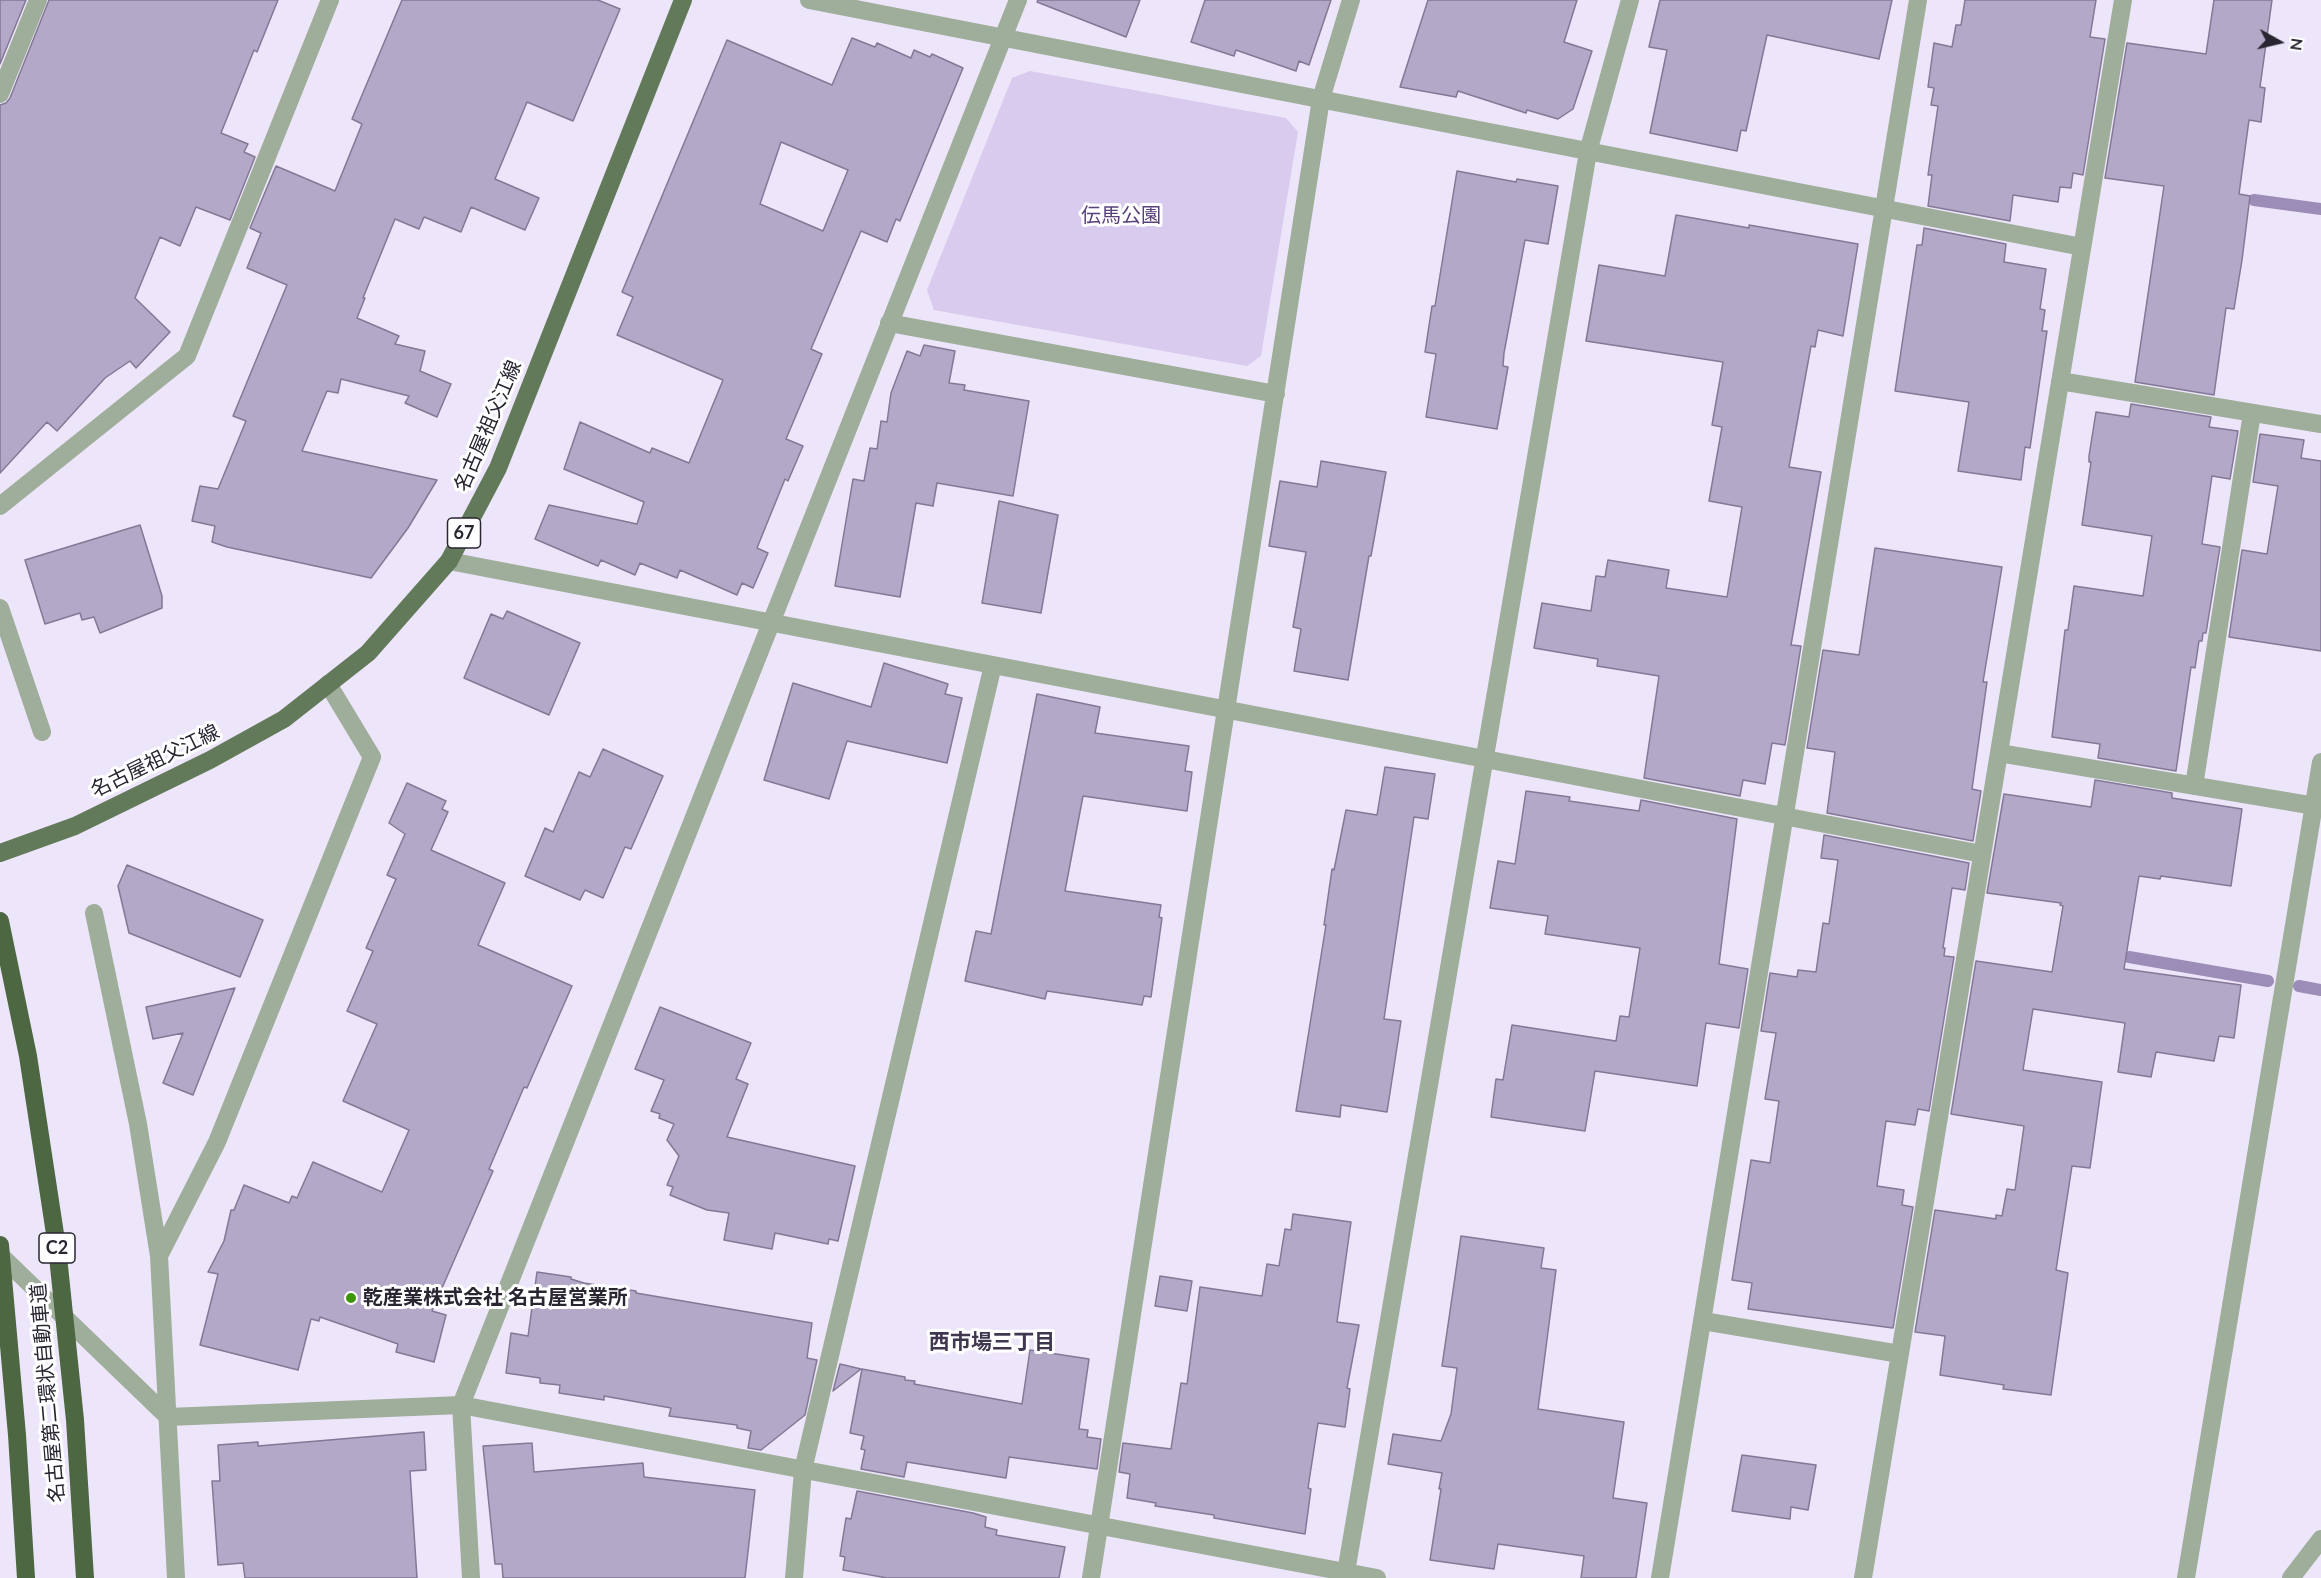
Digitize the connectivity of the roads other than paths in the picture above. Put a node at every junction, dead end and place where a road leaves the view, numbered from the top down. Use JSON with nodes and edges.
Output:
{"nodes":[{"id":1,"x":38,"y":0,"type":"edge"},
{"id":2,"x":330,"y":0,"type":"edge"},
{"id":3,"x":683,"y":0,"type":"edge"},
{"id":4,"x":809,"y":0,"type":"edge"},
{"id":5,"x":1018,"y":0,"type":"edge"},
{"id":6,"x":1351,"y":0,"type":"edge"},
{"id":7,"x":1630,"y":0,"type":"edge"},
{"id":8,"x":1918,"y":0,"type":"edge"},
{"id":9,"x":2123,"y":0,"type":"edge"},
{"id":10,"x":1003,"y":38,"type":"junction"},
{"id":11,"x":0,"y":94,"type":"edge"},
{"id":12,"x":1321,"y":99,"type":"junction"},
{"id":13,"x":1588,"y":152,"type":"junction"},
{"id":14,"x":1884,"y":209,"type":"junction"},
{"id":15,"x":2082,"y":247,"type":"junction"},
{"id":16,"x":889,"y":323,"type":"junction"},
{"id":17,"x":2060,"y":381,"type":"junction"},
{"id":18,"x":1276,"y":394,"type":"junction"},
{"id":19,"x":2252,"y":413,"type":"junction"},
{"id":20,"x":2321,"y":424,"type":"edge"},
{"id":21,"x":0,"y":506,"type":"edge"},
{"id":22,"x":449,"y":561,"type":"junction"},
{"id":23,"x":0,"y":608,"type":"edge"},
{"id":24,"x":770,"y":624,"type":"junction"},
{"id":25,"x":993,"y":665,"type":"junction"},
{"id":26,"x":328,"y":684,"type":"junction"},
{"id":27,"x":1227,"y":710,"type":"junction"},
{"id":28,"x":42,"y":732,"type":"dead end"},
{"id":29,"x":1999,"y":753,"type":"junction"},
{"id":30,"x":1484,"y":759,"type":"junction"},
{"id":31,"x":2321,"y":762,"type":"edge"},
{"id":32,"x":2194,"y":786,"type":"junction"},
{"id":33,"x":2317,"y":806,"type":"edge"},
{"id":34,"x":1785,"y":817,"type":"junction"},
{"id":35,"x":0,"y":853,"type":"edge"},
{"id":36,"x":1982,"y":854,"type":"junction"},
{"id":37,"x":94,"y":913,"type":"dead end"},
{"id":38,"x":0,"y":921,"type":"edge"},
{"id":39,"x":0,"y":1245,"type":"edge"},
{"id":40,"x":0,"y":1255,"type":"edge"},
{"id":41,"x":159,"y":1256,"type":"junction"},
{"id":42,"x":1703,"y":1321,"type":"junction"},
{"id":43,"x":1900,"y":1354,"type":"junction"},
{"id":44,"x":461,"y":1406,"type":"junction"},
{"id":45,"x":168,"y":1417,"type":"junction"},
{"id":46,"x":803,"y":1470,"type":"junction"},
{"id":47,"x":1099,"y":1526,"type":"junction"},
{"id":48,"x":2321,"y":1539,"type":"edge"},
{"id":49,"x":1345,"y":1575,"type":"edge"},
{"id":50,"x":26,"y":1578,"type":"edge"},
{"id":51,"x":85,"y":1578,"type":"edge"},
{"id":52,"x":176,"y":1578,"type":"edge"},
{"id":53,"x":471,"y":1578,"type":"edge"},
{"id":54,"x":794,"y":1578,"type":"edge"},
{"id":55,"x":1091,"y":1578,"type":"edge"},
{"id":56,"x":1377,"y":1578,"type":"edge"},
{"id":57,"x":1660,"y":1578,"type":"edge"},
{"id":58,"x":1863,"y":1578,"type":"edge"},
{"id":59,"x":2186,"y":1578,"type":"edge"},
{"id":60,"x":2291,"y":1578,"type":"edge"}],
"edges":[{"from":1,"to":11,"type":"street"},
{"from":2,"to":21,"type":"street"},
{"from":3,"to":22,"type":"main road","name":"名古屋祖父江線","number":"67"},
{"from":4,"to":10,"type":"street"},
{"from":5,"to":10,"type":"street"},
{"from":6,"to":12,"type":"street"},
{"from":7,"to":13,"type":"street"},
{"from":8,"to":14,"type":"street"},
{"from":9,"to":15,"type":"street"},
{"from":10,"to":12,"type":"street"},
{"from":10,"to":16,"type":"street"},
{"from":12,"to":13,"type":"street"},
{"from":12,"to":18,"type":"street"},
{"from":13,"to":14,"type":"street"},
{"from":13,"to":30,"type":"street"},
{"from":14,"to":15,"type":"street"},
{"from":14,"to":34,"type":"street"},
{"from":15,"to":17,"type":"street"},
{"from":16,"to":18,"type":"street"},
{"from":16,"to":24,"type":"street"},
{"from":17,"to":19,"type":"street"},
{"from":17,"to":29,"type":"street"},
{"from":18,"to":27,"type":"street"},
{"from":19,"to":20,"type":"street"},
{"from":19,"to":32,"type":"street"},
{"from":22,"to":24,"type":"street"},
{"from":22,"to":26,"type":"main road","name":"名古屋祖父江線","number":"67"},
{"from":23,"to":28,"type":"street"},
{"from":24,"to":25,"type":"street"},
{"from":24,"to":44,"type":"street"},
{"from":25,"to":27,"type":"street"},
{"from":25,"to":46,"type":"street"},
{"from":26,"to":35,"type":"main road","name":"名古屋祖父江線","number":"67"},
{"from":26,"to":41,"type":"street"},
{"from":27,"to":30,"type":"street"},
{"from":27,"to":47,"type":"street"},
{"from":29,"to":32,"type":"street"},
{"from":29,"to":36,"type":"street"},
{"from":30,"to":34,"type":"street"},
{"from":30,"to":49,"type":"street"},
{"from":31,"to":33,"type":"street"},
{"from":32,"to":33,"type":"street"},
{"from":33,"to":59,"type":"street"},
{"from":34,"to":36,"type":"street"},
{"from":34,"to":42,"type":"street"},
{"from":36,"to":43,"type":"street"},
{"from":37,"to":41,"type":"street"},
{"from":38,"to":51,"type":"highway","name":"名古屋第二環状自動車道","number":"C2"},
{"from":39,"to":50,"type":"highway","name":"名古屋第二環状自動車道"},
{"from":40,"to":45,"type":"street"},
{"from":41,"to":45,"type":"street"},
{"from":42,"to":43,"type":"street"},
{"from":42,"to":57,"type":"street"},
{"from":43,"to":58,"type":"street"},
{"from":44,"to":45,"type":"street"},
{"from":44,"to":46,"type":"street"},
{"from":44,"to":53,"type":"street"},
{"from":45,"to":52,"type":"street"},
{"from":46,"to":47,"type":"street"},
{"from":46,"to":54,"type":"street"},
{"from":47,"to":49,"type":"street"},
{"from":47,"to":55,"type":"street"},
{"from":48,"to":60,"type":"street"},
{"from":49,"to":56,"type":"street"}]}
